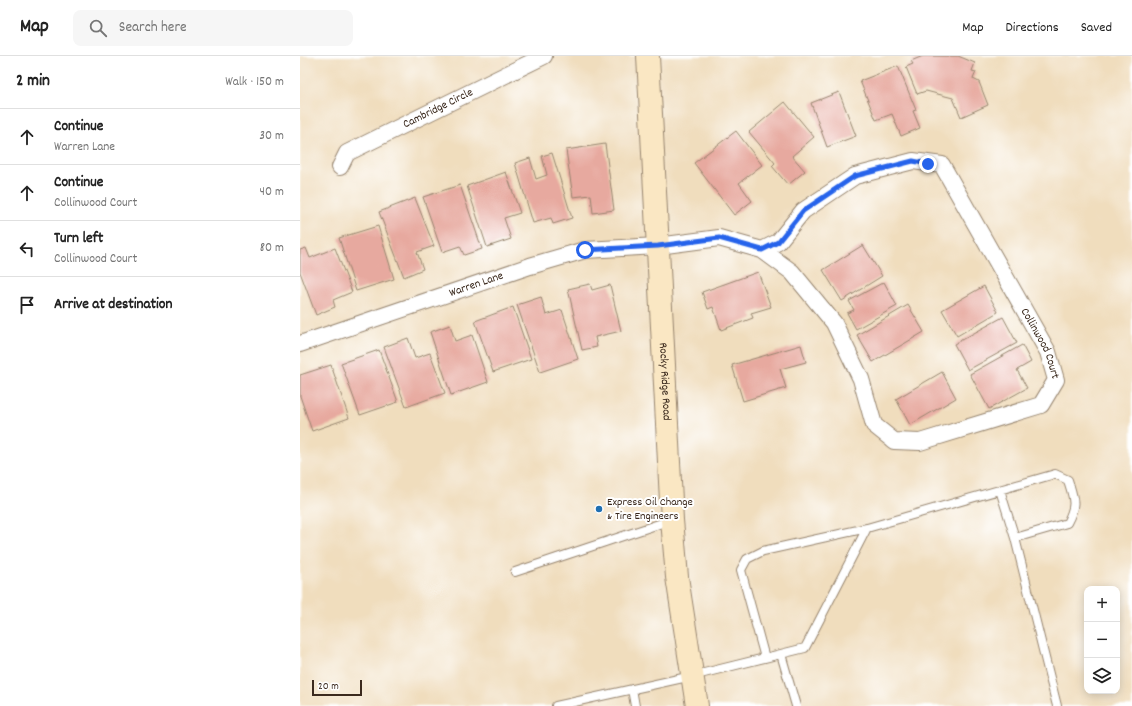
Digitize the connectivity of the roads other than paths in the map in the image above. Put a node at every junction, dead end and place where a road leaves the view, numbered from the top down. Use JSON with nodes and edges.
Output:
{"nodes":[{"id":1,"x":544,"y":56,"type":"edge"},
{"id":2,"x":648,"y":56,"type":"edge"},
{"id":3,"x":340,"y":167,"type":"dead end"},
{"id":4,"x":658,"y":246,"type":"junction"},
{"id":5,"x":762,"y":250,"type":"junction"},
{"id":6,"x":300,"y":344,"type":"edge"},
{"id":7,"x":1000,"y":490,"type":"junction"},
{"id":8,"x":672,"y":520,"type":"junction"},
{"id":9,"x":867,"y":528,"type":"junction"},
{"id":10,"x":1015,"y":538,"type":"junction"},
{"id":11,"x":515,"y":572,"type":"dead end"},
{"id":12,"x":781,"y":654,"type":"junction"},
{"id":13,"x":765,"y":658,"type":"junction"},
{"id":14,"x":692,"y":676,"type":"junction"},
{"id":15,"x":632,"y":689,"type":"junction"},
{"id":16,"x":556,"y":706,"type":"edge"},
{"id":17,"x":635,"y":706,"type":"edge"},
{"id":18,"x":697,"y":706,"type":"edge"},
{"id":19,"x":796,"y":706,"type":"edge"},
{"id":20,"x":1057,"y":706,"type":"edge"}],
"edges":[{"from":1,"to":3,"type":"street","name":"Cambridge Circle"},
{"from":2,"to":4,"type":"main road","name":"Rocky Ridge Road"},
{"from":4,"to":5,"type":"street","name":"Collinwood Court"},
{"from":4,"to":6,"type":"street","name":"Warren Lane"},
{"from":4,"to":8,"type":"main road","name":"Rocky Ridge Road"},
{"from":5,"to":5,"type":"street","name":"Collinwood Court"},
{"from":7,"to":9,"type":"lane"},
{"from":7,"to":10,"type":"lane"},
{"from":7,"to":10,"type":"lane"},
{"from":8,"to":11,"type":"lane"},
{"from":8,"to":14,"type":"main road","name":"Rocky Ridge Road"},
{"from":9,"to":12,"type":"lane"},
{"from":9,"to":13,"type":"lane"},
{"from":10,"to":20,"type":"lane"},
{"from":12,"to":13,"type":"lane"},
{"from":12,"to":19,"type":"lane"},
{"from":13,"to":14,"type":"lane"},
{"from":14,"to":15,"type":"lane"},
{"from":14,"to":18,"type":"main road","name":"Rocky Ridge Road"},
{"from":15,"to":16,"type":"lane"},
{"from":15,"to":17,"type":"lane"}]}
